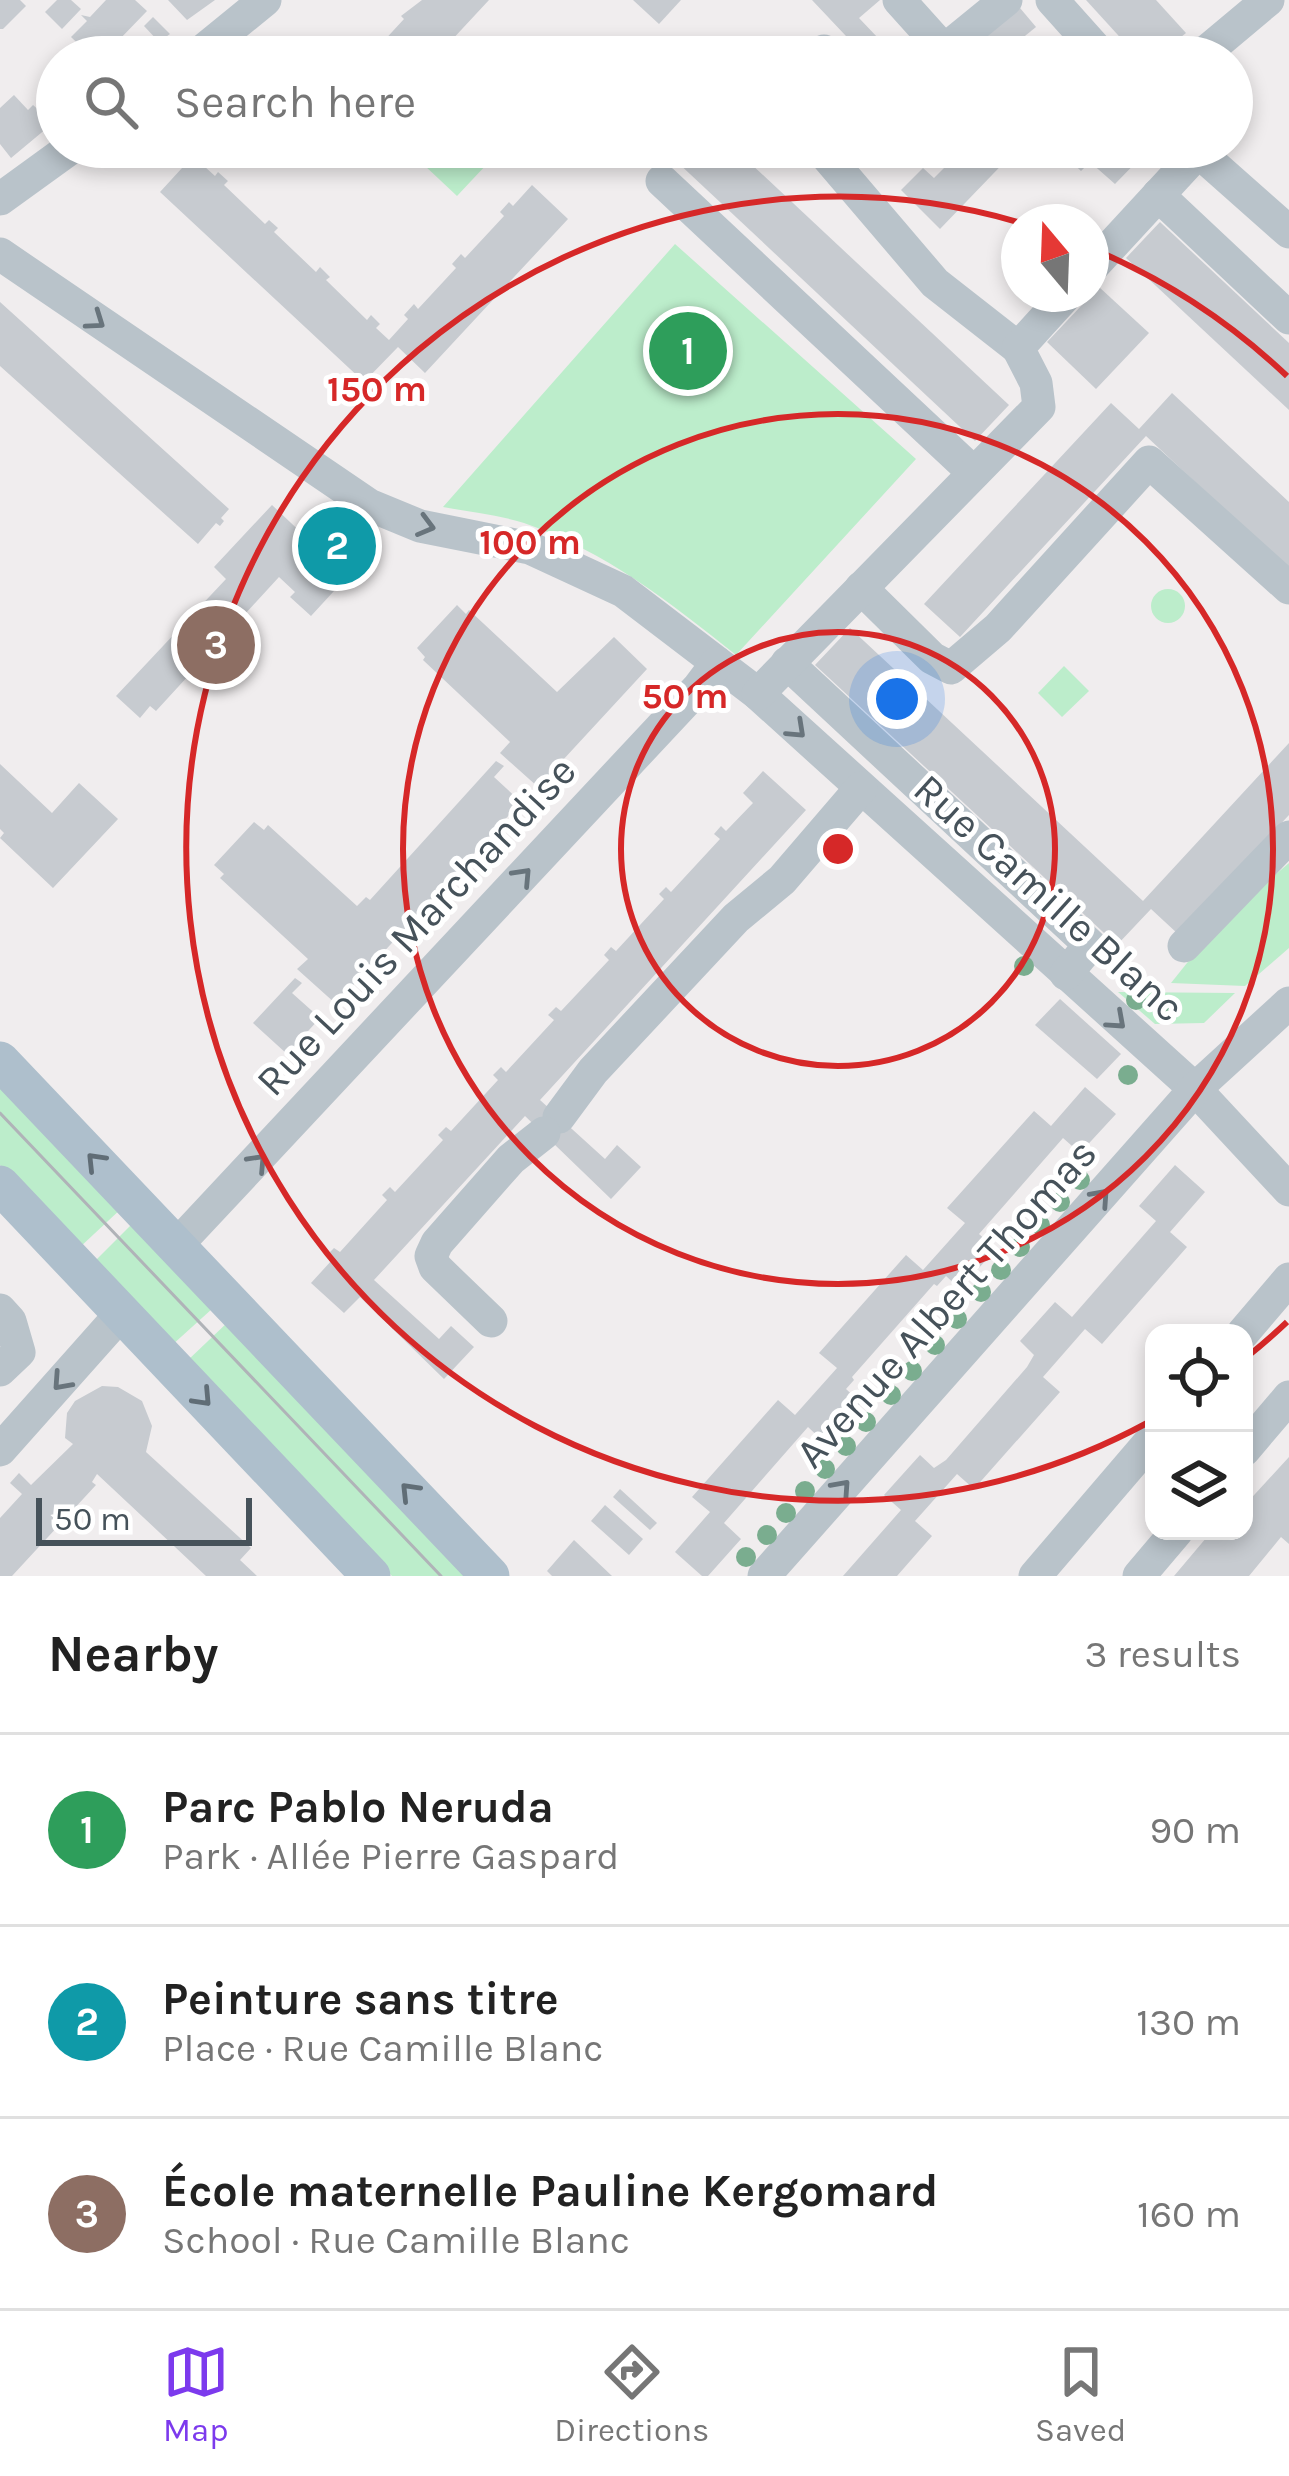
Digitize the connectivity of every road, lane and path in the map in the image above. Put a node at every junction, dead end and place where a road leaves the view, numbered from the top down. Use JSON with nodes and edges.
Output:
{"nodes":[{"id":1,"x":265,"y":0,"type":"edge"},
{"id":2,"x":898,"y":0,"type":"edge"},
{"id":3,"x":1006,"y":0,"type":"edge"},
{"id":4,"x":1052,"y":0,"type":"edge"},
{"id":5,"x":1268,"y":0,"type":"edge"},
{"id":6,"x":238,"y":36,"type":"edge"},
{"id":7,"x":926,"y":36,"type":"edge"},
{"id":8,"x":962,"y":36,"type":"edge"},
{"id":9,"x":1084,"y":36,"type":"edge"},
{"id":10,"x":1224,"y":36,"type":"edge"},
{"id":11,"x":43,"y":168,"type":"edge"},
{"id":12,"x":837,"y":168,"type":"edge"},
{"id":13,"x":1180,"y":168,"type":"edge"},
{"id":14,"x":1217,"y":168,"type":"edge"},
{"id":15,"x":662,"y":181,"type":"dead end"},
{"id":16,"x":1158,"y":195,"type":"junction"},
{"id":17,"x":0,"y":199,"type":"edge"},
{"id":18,"x":1289,"y":232,"type":"edge"},
{"id":19,"x":1109,"y":248,"type":"edge"},
{"id":20,"x":0,"y":254,"type":"edge"},
{"id":21,"x":1051,"y":312,"type":"edge"},
{"id":22,"x":1289,"y":318,"type":"edge"},
{"id":23,"x":1018,"y":348,"type":"junction"},
{"id":24,"x":974,"y":472,"type":"junction"},
{"id":25,"x":861,"y":588,"type":"junction"},
{"id":26,"x":1289,"y":588,"type":"edge"},
{"id":27,"x":717,"y":663,"type":"junction"},
{"id":28,"x":787,"y":664,"type":"junction"},
{"id":29,"x":758,"y":694,"type":"junction"},
{"id":30,"x":861,"y":788,"type":"junction"},
{"id":31,"x":1289,"y":837,"type":"edge"},
{"id":32,"x":1184,"y":946,"type":"dead end"},
{"id":33,"x":1066,"y":974,"type":"junction"},
{"id":34,"x":1289,"y":1003,"type":"edge"},
{"id":35,"x":0,"y":1061,"type":"edge"},
{"id":36,"x":1195,"y":1089,"type":"junction"},
{"id":37,"x":0,"y":1185,"type":"edge"},
{"id":38,"x":1289,"y":1190,"type":"edge"},
{"id":39,"x":176,"y":1246,"type":"junction"},
{"id":40,"x":1289,"y":1279,"type":"edge"},
{"id":41,"x":0,"y":1310,"type":"edge"},
{"id":42,"x":121,"y":1314,"type":"junction"},
{"id":43,"x":491,"y":1322,"type":"dead end"},
{"id":44,"x":1251,"y":1324,"type":"edge"},
{"id":45,"x":0,"y":1370,"type":"edge"},
{"id":46,"x":1289,"y":1396,"type":"edge"},
{"id":47,"x":1253,"y":1439,"type":"edge"},
{"id":48,"x":1145,"y":1448,"type":"edge"},
{"id":49,"x":0,"y":1450,"type":"edge"},
{"id":50,"x":1169,"y":1540,"type":"edge"},
{"id":51,"x":371,"y":1576,"type":"edge"},
{"id":52,"x":490,"y":1576,"type":"edge"},
{"id":53,"x":764,"y":1576,"type":"edge"},
{"id":54,"x":1035,"y":1576,"type":"edge"},
{"id":55,"x":1139,"y":1576,"type":"edge"}],
"edges":[{"from":1,"to":6,"type":"street"},
{"from":2,"to":7,"type":"street"},
{"from":3,"to":8,"type":"street"},
{"from":4,"to":9,"type":"street"},
{"from":5,"to":10,"type":"street"},
{"from":11,"to":17,"type":"street"},
{"from":12,"to":23,"type":"street"},
{"from":13,"to":16,"type":"street"},
{"from":14,"to":18,"type":"street"},
{"from":15,"to":24,"type":"street"},
{"from":16,"to":19,"type":"street"},
{"from":16,"to":22,"type":"street"},
{"from":20,"to":27,"type":"street","name":"Rue Camille Blanc","one_way":true},
{"from":21,"to":23,"type":"street"},
{"from":23,"to":24,"type":"street"},
{"from":24,"to":25,"type":"street"},
{"from":25,"to":26,"type":"street"},
{"from":25,"to":28,"type":"street"},
{"from":27,"to":29,"type":"street","name":"Rue Camille Blanc"},
{"from":39,"to":27,"type":"street","name":"Rue Louis Marchandise","one_way":true},
{"from":28,"to":29,"type":"street"},
{"from":28,"to":33,"type":"street"},
{"from":29,"to":30,"type":"street","name":"Rue Camille Blanc","one_way":true},
{"from":30,"to":33,"type":"street","name":"Rue Camille Blanc"},
{"from":30,"to":43,"type":"street"},
{"from":31,"to":32,"type":"street"},
{"from":33,"to":36,"type":"street","name":"Rue Camille Blanc","one_way":true},
{"from":34,"to":36,"type":"street","name":"Avenue Albert Thomas"},
{"from":39,"to":35,"type":"main road","one_way":true},
{"from":36,"to":38,"type":"street","name":"Rue Camille Blanc"},
{"from":53,"to":36,"type":"street","name":"Avenue Albert Thomas","one_way":true},
{"from":37,"to":42,"type":"main road"},
{"from":52,"to":39,"type":"main road","one_way":true},
{"from":40,"to":44,"type":"street"},
{"from":41,"to":45,"type":"street"},
{"from":42,"to":49,"type":"street","one_way":true},
{"from":42,"to":51,"type":"main road","one_way":true},
{"from":46,"to":47,"type":"street"},
{"from":48,"to":54,"type":"street"},
{"from":50,"to":55,"type":"street"}]}
